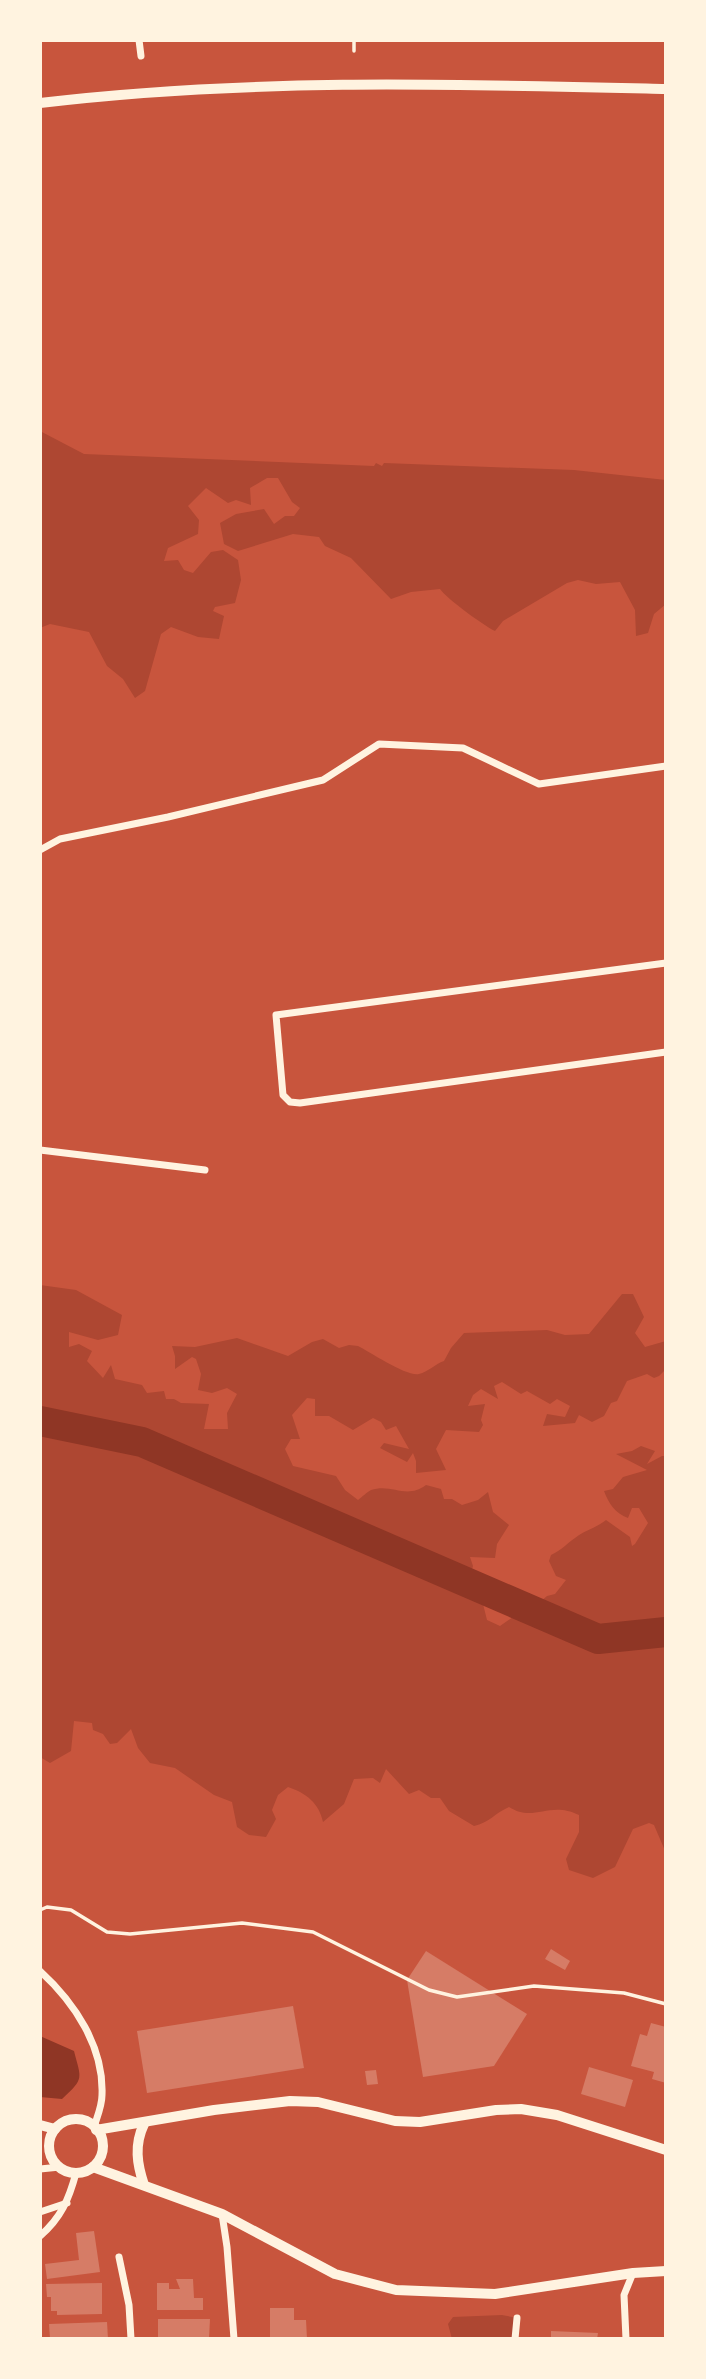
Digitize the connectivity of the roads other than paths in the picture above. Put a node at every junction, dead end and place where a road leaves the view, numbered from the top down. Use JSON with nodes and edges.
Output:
{"nodes":[{"id":1,"x":139,"y":40,"type":"edge"},
{"id":2,"x":354,"y":40,"type":"edge"},
{"id":3,"x":355,"y":51,"type":"dead end"},
{"id":4,"x":141,"y":56,"type":"dead end"},
{"id":5,"x":666,"y":89,"type":"edge"},
{"id":6,"x":40,"y":103,"type":"edge"},
{"id":7,"x":666,"y":766,"type":"edge"},
{"id":8,"x":40,"y":850,"type":"edge"},
{"id":9,"x":666,"y":963,"type":"edge"},
{"id":10,"x":666,"y":1052,"type":"edge"},
{"id":11,"x":40,"y":1150,"type":"edge"},
{"id":12,"x":205,"y":1170,"type":"dead end"},
{"id":13,"x":40,"y":1910,"type":"edge"},
{"id":14,"x":40,"y":1971,"type":"edge"},
{"id":15,"x":666,"y":2004,"type":"edge"},
{"id":16,"x":144,"y":2124,"type":"junction"},
{"id":17,"x":40,"y":2126,"type":"edge"},
{"id":18,"x":55,"y":2129,"type":"junction"},
{"id":19,"x":95,"y":2129,"type":"junction"},
{"id":20,"x":666,"y":2150,"type":"edge"},
{"id":21,"x":45,"y":2153,"type":"edge"},
{"id":22,"x":93,"y":2167,"type":"junction"},
{"id":23,"x":60,"y":2168,"type":"junction"},
{"id":24,"x":40,"y":2169,"type":"edge"},
{"id":25,"x":76,"y":2173,"type":"junction"},
{"id":26,"x":144,"y":2185,"type":"junction"},
{"id":27,"x":67,"y":2202,"type":"junction"},
{"id":28,"x":40,"y":2212,"type":"edge"},
{"id":29,"x":222,"y":2214,"type":"junction"},
{"id":30,"x":40,"y":2236,"type":"edge"},
{"id":31,"x":118,"y":2258,"type":"dead end"},
{"id":32,"x":666,"y":2271,"type":"edge"},
{"id":33,"x":632,"y":2273,"type":"junction"},
{"id":34,"x":517,"y":2318,"type":"dead end"},
{"id":35,"x":131,"y":2339,"type":"edge"},
{"id":36,"x":234,"y":2339,"type":"edge"},
{"id":37,"x":515,"y":2339,"type":"edge"},
{"id":38,"x":626,"y":2339,"type":"edge"}],
"edges":[{"from":1,"to":4,"type":"street"},
{"from":2,"to":3,"type":"lane"},
{"from":5,"to":6,"type":"main road"},
{"from":7,"to":8,"type":"street"},
{"from":9,"to":10,"type":"street"},
{"from":11,"to":12,"type":"street"},
{"from":13,"to":15,"type":"lane"},
{"from":14,"to":19,"type":"street"},
{"from":16,"to":19,"type":"street"},
{"from":16,"to":20,"type":"street"},
{"from":16,"to":26,"type":"street"},
{"from":17,"to":18,"type":"street"},
{"from":18,"to":19,"type":"street"},
{"from":18,"to":21,"type":"street"},
{"from":19,"to":22,"type":"street"},
{"from":21,"to":23,"type":"street"},
{"from":22,"to":25,"type":"street"},
{"from":22,"to":26,"type":"street"},
{"from":23,"to":24,"type":"street"},
{"from":23,"to":25,"type":"street"},
{"from":25,"to":27,"type":"street"},
{"from":26,"to":29,"type":"street"},
{"from":27,"to":28,"type":"street"},
{"from":27,"to":30,"type":"street"},
{"from":29,"to":33,"type":"street"},
{"from":29,"to":36,"type":"street"},
{"from":31,"to":35,"type":"street"},
{"from":32,"to":33,"type":"street"},
{"from":33,"to":38,"type":"street"},
{"from":34,"to":37,"type":"street"}]}
